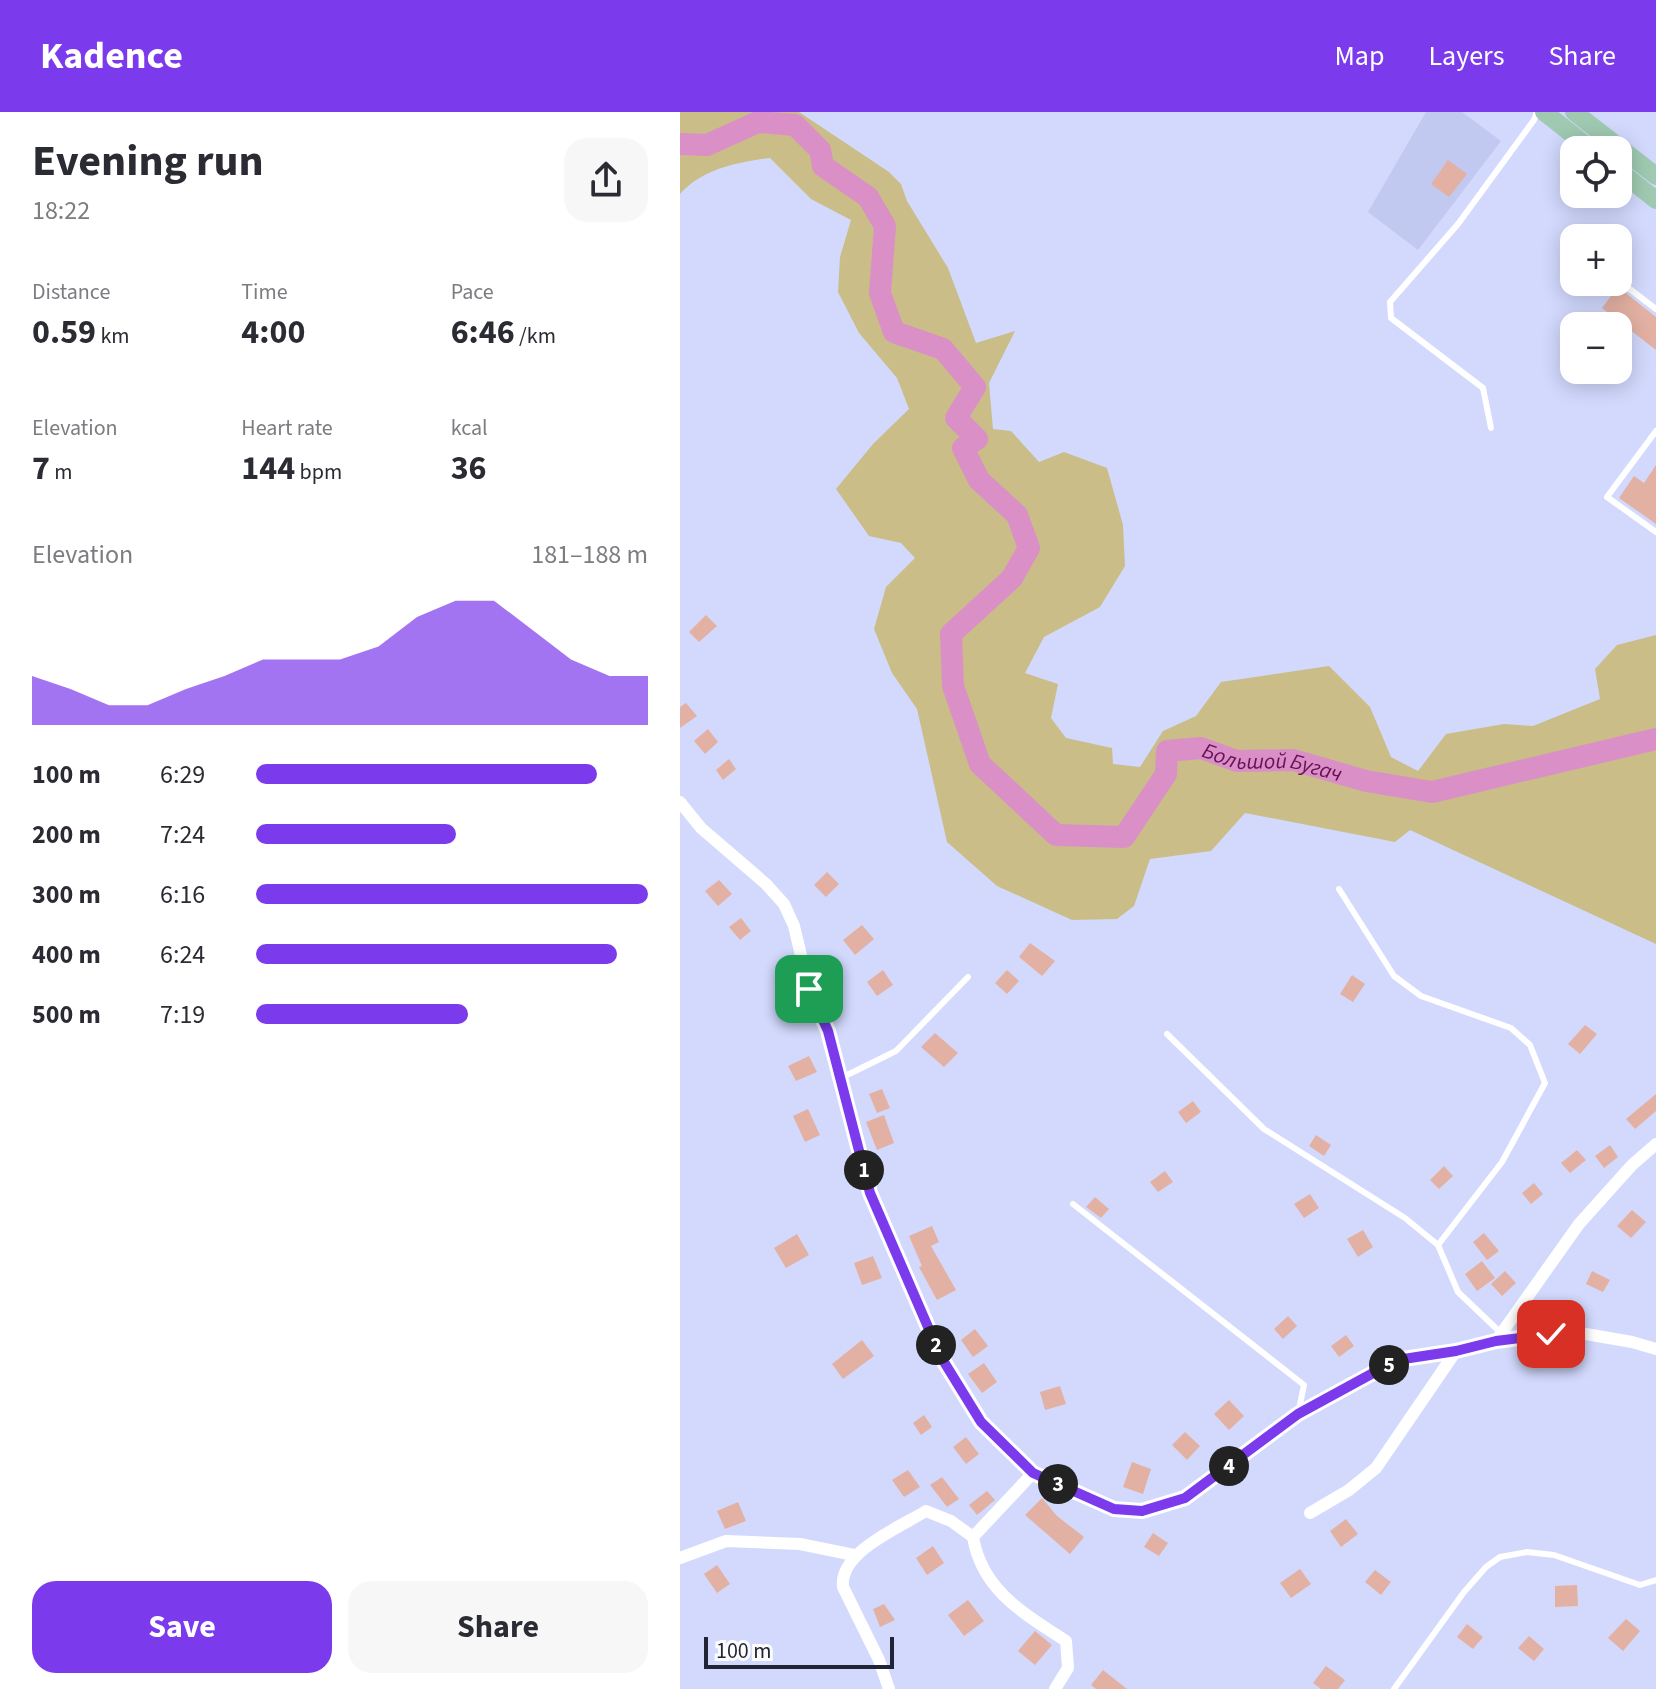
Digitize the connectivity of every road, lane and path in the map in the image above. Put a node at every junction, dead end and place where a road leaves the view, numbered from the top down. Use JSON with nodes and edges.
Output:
{"nodes":[{"id":1,"x":1537,"y":112,"type":"edge"},
{"id":2,"x":1544,"y":112,"type":"edge"},
{"id":3,"x":1576,"y":112,"type":"edge"},
{"id":4,"x":1574,"y":136,"type":"edge"},
{"id":5,"x":1656,"y":176,"type":"edge"},
{"id":6,"x":1632,"y":181,"type":"edge"},
{"id":7,"x":1656,"y":200,"type":"edge"},
{"id":8,"x":1632,"y":291,"type":"edge"},
{"id":9,"x":1656,"y":309,"type":"edge"},
{"id":10,"x":1491,"y":428,"type":"dead end"},
{"id":11,"x":1656,"y":431,"type":"edge"},
{"id":12,"x":1656,"y":532,"type":"edge"},
{"id":13,"x":680,"y":802,"type":"edge"},
{"id":14,"x":1339,"y":889,"type":"dead end"},
{"id":15,"x":968,"y":977,"type":"dead end"},
{"id":16,"x":1167,"y":1034,"type":"dead end"},
{"id":17,"x":841,"y":1078,"type":"junction"},
{"id":18,"x":1656,"y":1144,"type":"edge"},
{"id":19,"x":1073,"y":1204,"type":"dead end"},
{"id":20,"x":1438,"y":1245,"type":"junction"},
{"id":21,"x":1499,"y":1338,"type":"junction"},
{"id":22,"x":1656,"y":1349,"type":"edge"},
{"id":23,"x":1456,"y":1351,"type":"junction"},
{"id":24,"x":1298,"y":1414,"type":"junction"},
{"id":25,"x":1033,"y":1473,"type":"junction"},
{"id":26,"x":1310,"y":1513,"type":"dead end"},
{"id":27,"x":973,"y":1537,"type":"junction"},
{"id":28,"x":854,"y":1555,"type":"junction"},
{"id":29,"x":680,"y":1558,"type":"edge"},
{"id":30,"x":1656,"y":1580,"type":"edge"},
{"id":31,"x":889,"y":1689,"type":"edge"},
{"id":32,"x":1055,"y":1689,"type":"edge"},
{"id":33,"x":1394,"y":1689,"type":"edge"}],
"edges":[{"from":1,"to":10,"type":"lane"},
{"from":2,"to":4,"type":"main road"},
{"from":3,"to":5,"type":"main road"},
{"from":6,"to":7,"type":"main road"},
{"from":8,"to":9,"type":"lane"},
{"from":11,"to":12,"type":"lane"},
{"from":13,"to":17,"type":"street"},
{"from":14,"to":20,"type":"lane"},
{"from":15,"to":17,"type":"lane"},
{"from":16,"to":20,"type":"lane"},
{"from":17,"to":25,"type":"street"},
{"from":18,"to":21,"type":"street"},
{"from":19,"to":24,"type":"lane"},
{"from":20,"to":21,"type":"lane"},
{"from":21,"to":22,"type":"street"},
{"from":21,"to":23,"type":"street"},
{"from":23,"to":24,"type":"street"},
{"from":23,"to":26,"type":"street"},
{"from":24,"to":25,"type":"street"},
{"from":25,"to":27,"type":"street"},
{"from":27,"to":28,"type":"street"},
{"from":27,"to":32,"type":"street"},
{"from":28,"to":29,"type":"street"},
{"from":28,"to":31,"type":"street"},
{"from":30,"to":33,"type":"lane"}]}
